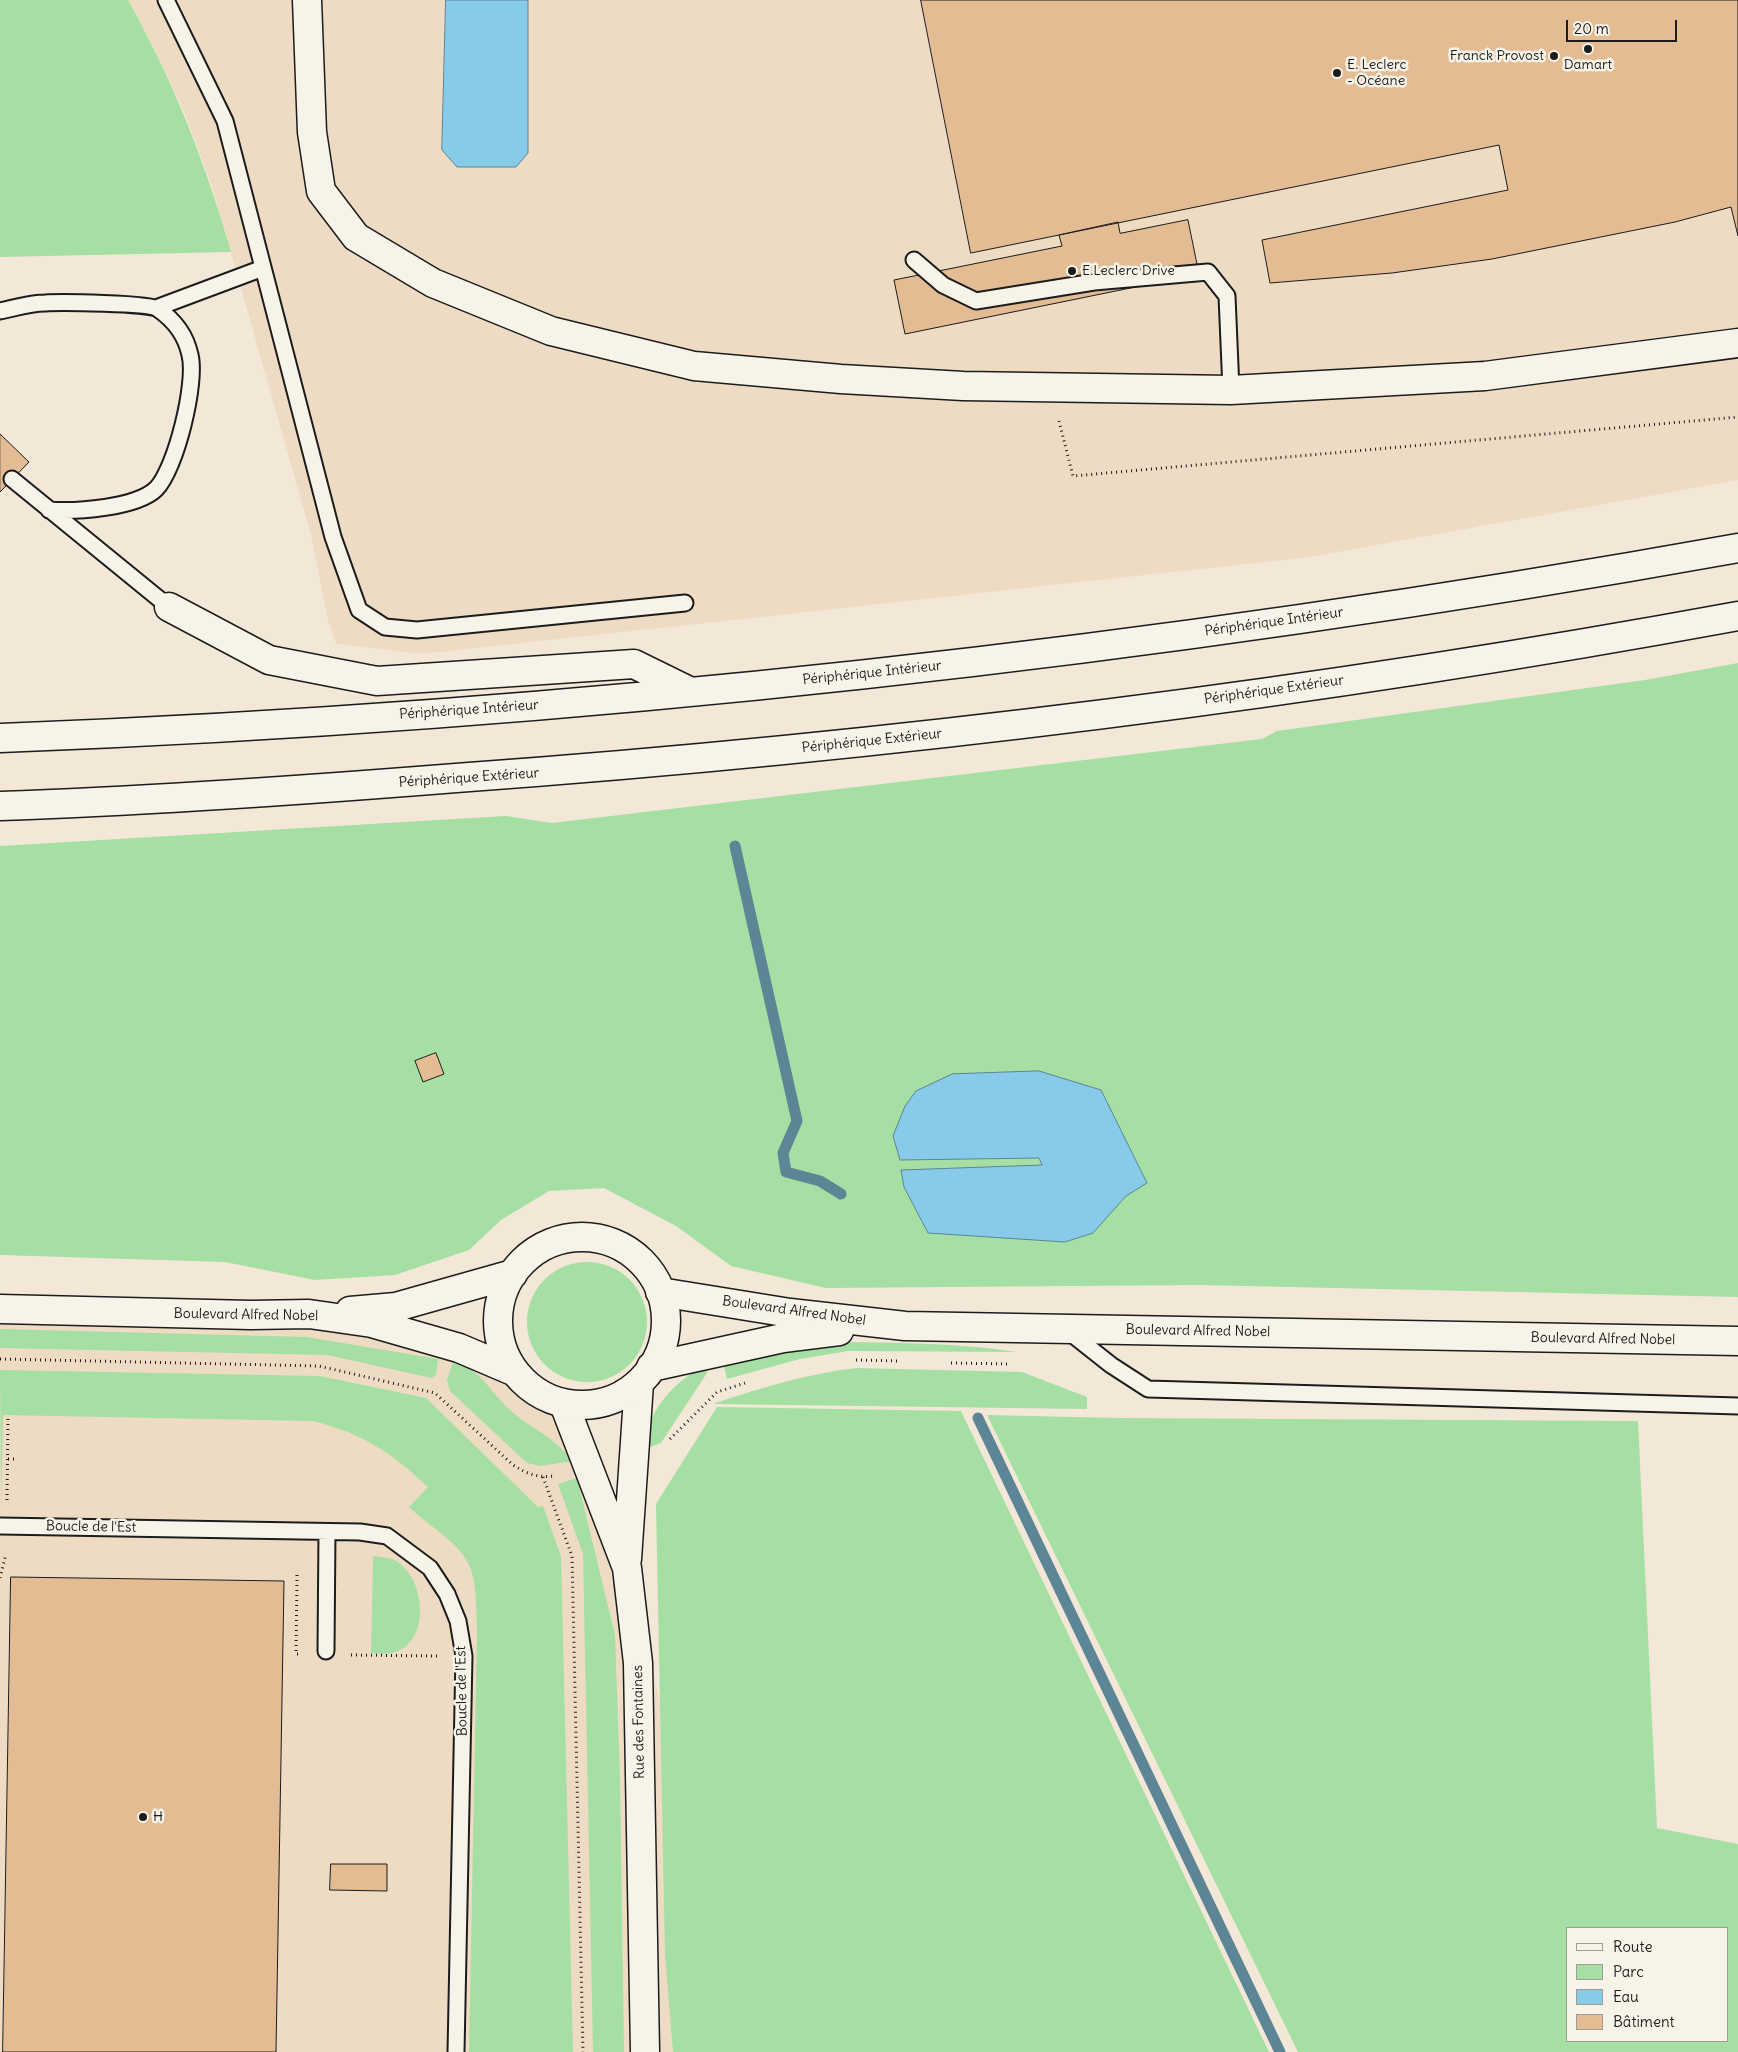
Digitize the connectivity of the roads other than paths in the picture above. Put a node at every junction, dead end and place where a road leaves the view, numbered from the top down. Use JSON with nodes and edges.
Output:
{"nodes":[{"id":1,"x":166,"y":0,"type":"edge"},
{"id":2,"x":307,"y":0,"type":"edge"},
{"id":3,"x":914,"y":260,"type":"dead end"},
{"id":4,"x":263,"y":268,"type":"junction"},
{"id":5,"x":156,"y":308,"type":"junction"},
{"id":6,"x":0,"y":310,"type":"edge"},
{"id":7,"x":1738,"y":343,"type":"edge"},
{"id":8,"x":1231,"y":390,"type":"junction"},
{"id":9,"x":12,"y":479,"type":"dead end"},
{"id":10,"x":50,"y":510,"type":"junction"},
{"id":11,"x":1738,"y":548,"type":"edge"},
{"id":12,"x":685,"y":603,"type":"dead end"},
{"id":13,"x":169,"y":607,"type":"joint"},
{"id":14,"x":1738,"y":616,"type":"edge"},
{"id":15,"x":690,"y":691,"type":"junction"},
{"id":16,"x":0,"y":738,"type":"edge"},
{"id":17,"x":0,"y":806,"type":"edge"},
{"id":18,"x":513,"y":1274,"type":"junction"},
{"id":19,"x":660,"y":1292,"type":"junction"},
{"id":20,"x":0,"y":1309,"type":"edge"},
{"id":21,"x":309,"y":1314,"type":"junction"},
{"id":22,"x":905,"y":1326,"type":"junction"},
{"id":23,"x":1065,"y":1329,"type":"junction"},
{"id":24,"x":1738,"y":1341,"type":"edge"},
{"id":25,"x":513,"y":1372,"type":"junction"},
{"id":26,"x":645,"y":1375,"type":"junction"},
{"id":27,"x":564,"y":1404,"type":"junction"},
{"id":28,"x":1738,"y":1406,"type":"edge"},
{"id":29,"x":0,"y":1526,"type":"edge"},
{"id":30,"x":327,"y":1532,"type":"junction"},
{"id":31,"x":627,"y":1568,"type":"junction"},
{"id":32,"x":326,"y":1651,"type":"dead end"},
{"id":33,"x":456,"y":2052,"type":"edge"},
{"id":34,"x":645,"y":2052,"type":"edge"}],
"edges":[{"from":1,"to":4,"type":"lane"},
{"from":2,"to":8,"type":"main road"},
{"from":3,"to":8,"type":"lane"},
{"from":4,"to":5,"type":"lane"},
{"from":4,"to":12,"type":"lane"},
{"from":5,"to":6,"type":"lane"},
{"from":5,"to":10,"type":"lane"},
{"from":7,"to":8,"type":"main road"},
{"from":9,"to":10,"type":"lane"},
{"from":10,"to":13,"type":"lane"},
{"from":11,"to":15,"type":"main road","name":"Périphérique Intérieur"},
{"from":13,"to":15,"type":"main road"},
{"from":14,"to":17,"type":"main road","name":"Périphérique Extérieur"},
{"from":15,"to":16,"type":"main road","name":"Périphérique Intérieur"},
{"from":18,"to":19,"type":"main road"},
{"from":18,"to":21,"type":"main road"},
{"from":18,"to":25,"type":"main road"},
{"from":19,"to":22,"type":"main road","name":"Boulevard Alfred Nobel"},
{"from":19,"to":26,"type":"main road"},
{"from":20,"to":21,"type":"main road","name":"Boulevard Alfred Nobel"},
{"from":21,"to":25,"type":"main road","name":"Boulevard Alfred Nobel"},
{"from":22,"to":23,"type":"main road","name":"Boulevard Alfred Nobel"},
{"from":22,"to":26,"type":"main road","name":"Boulevard Alfred Nobel"},
{"from":23,"to":24,"type":"main road","name":"Boulevard Alfred Nobel"},
{"from":23,"to":28,"type":"lane"},
{"from":25,"to":27,"type":"main road"},
{"from":26,"to":27,"type":"main road"},
{"from":26,"to":31,"type":"main road"},
{"from":27,"to":31,"type":"main road","name":"Rue des Fontaines"},
{"from":29,"to":30,"type":"lane","name":"Boucle de l'Est"},
{"from":30,"to":32,"type":"lane"},
{"from":30,"to":33,"type":"lane","name":"Boucle de l'Est"},
{"from":31,"to":34,"type":"main road","name":"Rue des Fontaines"}]}
